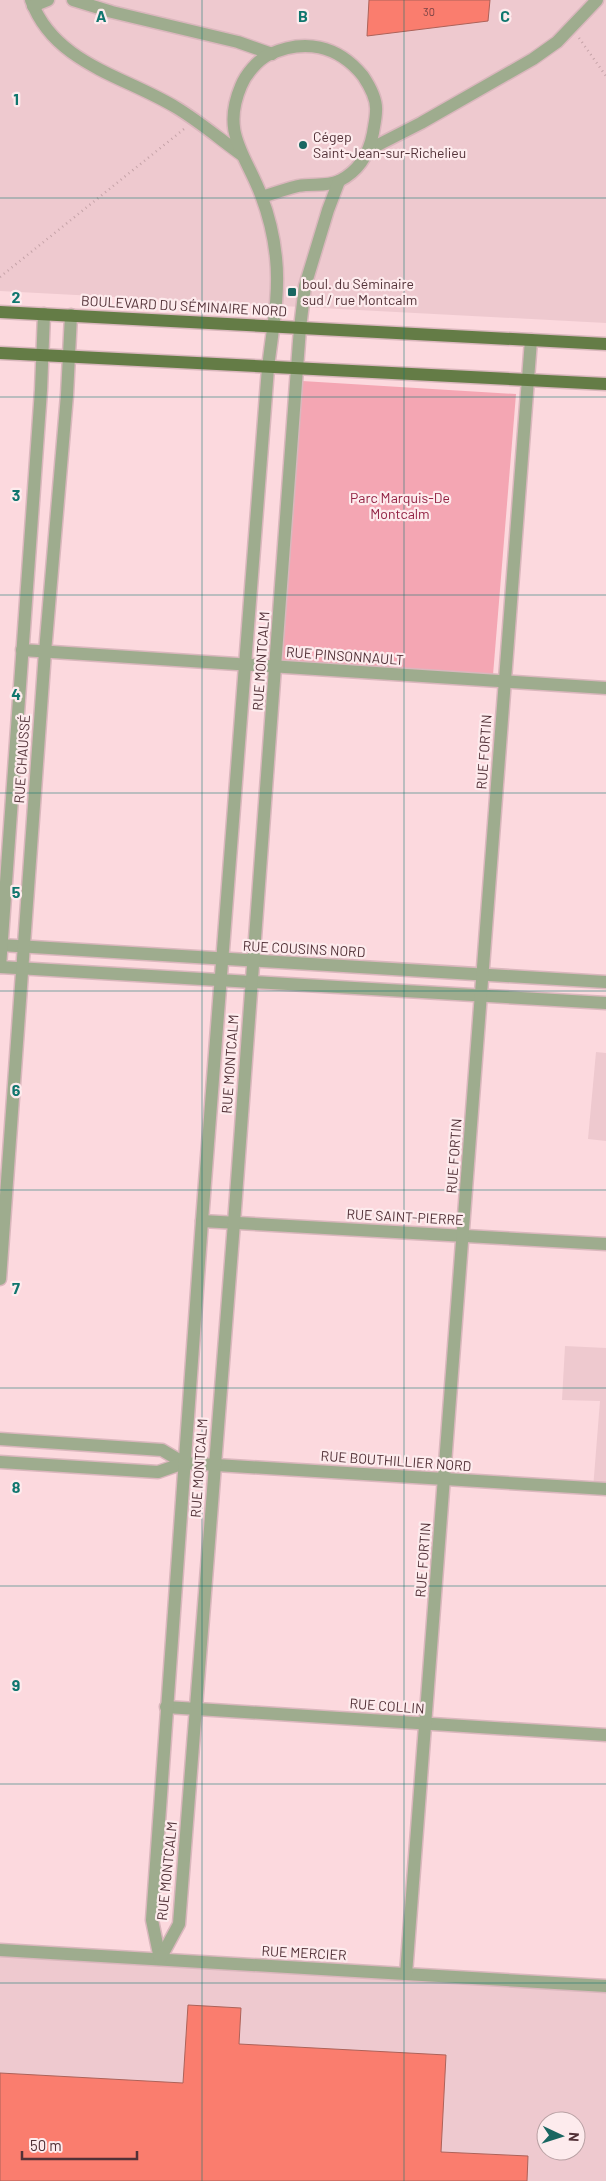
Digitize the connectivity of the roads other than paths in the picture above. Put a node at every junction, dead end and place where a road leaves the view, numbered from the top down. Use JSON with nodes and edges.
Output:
{"nodes":[{"id":1,"x":48,"y":0,"type":"edge"},
{"id":2,"x":73,"y":0,"type":"edge"},
{"id":3,"x":598,"y":0,"type":"edge"},
{"id":4,"x":32,"y":3,"type":"edge"},
{"id":5,"x":272,"y":54,"type":"junction"},
{"id":6,"x":370,"y":149,"type":"junction"},
{"id":7,"x":245,"y":157,"type":"junction"},
{"id":8,"x":339,"y":181,"type":"junction"},
{"id":9,"x":262,"y":197,"type":"junction"},
{"id":10,"x":0,"y":312,"type":"edge"},
{"id":11,"x":44,"y":314,"type":"junction"},
{"id":12,"x":71,"y":316,"type":"junction"},
{"id":13,"x":272,"y":326,"type":"junction"},
{"id":14,"x":300,"y":328,"type":"junction"},
{"id":15,"x":531,"y":340,"type":"junction"},
{"id":16,"x":606,"y":344,"type":"edge"},
{"id":17,"x":0,"y":353,"type":"edge"},
{"id":18,"x":42,"y":355,"type":"junction"},
{"id":19,"x":68,"y":356,"type":"junction"},
{"id":20,"x":268,"y":368,"type":"junction"},
{"id":21,"x":296,"y":369,"type":"junction"},
{"id":22,"x":528,"y":380,"type":"junction"},
{"id":23,"x":606,"y":384,"type":"edge"},
{"id":24,"x":22,"y":650,"type":"junction"},
{"id":25,"x":45,"y":652,"type":"junction"},
{"id":26,"x":246,"y":664,"type":"junction"},
{"id":27,"x":276,"y":666,"type":"junction"},
{"id":28,"x":505,"y":681,"type":"junction"},
{"id":29,"x":606,"y":688,"type":"edge"},
{"id":30,"x":1,"y":946,"type":"edge"},
{"id":31,"x":23,"y":947,"type":"junction"},
{"id":32,"x":224,"y":959,"type":"junction"},
{"id":33,"x":254,"y":961,"type":"junction"},
{"id":34,"x":0,"y":967,"type":"edge"},
{"id":35,"x":23,"y":969,"type":"junction"},
{"id":36,"x":482,"y":975,"type":"junction"},
{"id":37,"x":221,"y":980,"type":"junction"},
{"id":38,"x":251,"y":982,"type":"junction"},
{"id":39,"x":606,"y":982,"type":"edge"},
{"id":40,"x":481,"y":995,"type":"junction"},
{"id":41,"x":606,"y":1003,"type":"edge"},
{"id":42,"x":3,"y":1205,"type":"edge"},
{"id":43,"x":202,"y":1221,"type":"junction"},
{"id":44,"x":234,"y":1223,"type":"junction"},
{"id":45,"x":463,"y":1236,"type":"junction"},
{"id":46,"x":606,"y":1244,"type":"edge"},
{"id":47,"x":0,"y":1279,"type":"edge"},
{"id":48,"x":0,"y":1439,"type":"edge"},
{"id":49,"x":0,"y":1462,"type":"edge"},
{"id":50,"x":184,"y":1463,"type":"junction"},
{"id":51,"x":214,"y":1465,"type":"junction"},
{"id":52,"x":444,"y":1479,"type":"junction"},
{"id":53,"x":606,"y":1489,"type":"edge"},
{"id":54,"x":166,"y":1707,"type":"junction"},
{"id":55,"x":196,"y":1709,"type":"junction"},
{"id":56,"x":426,"y":1724,"type":"junction"},
{"id":57,"x":606,"y":1735,"type":"edge"},
{"id":58,"x":0,"y":1950,"type":"edge"},
{"id":59,"x":160,"y":1959,"type":"junction"},
{"id":60,"x":406,"y":1974,"type":"junction"},
{"id":61,"x":606,"y":1986,"type":"edge"}],
"edges":[{"from":1,"to":4,"type":"street"},
{"from":2,"to":5,"type":"street"},
{"from":3,"to":6,"type":"street"},
{"from":4,"to":7,"type":"street"},
{"from":5,"to":6,"type":"street"},
{"from":5,"to":7,"type":"street"},
{"from":6,"to":8,"type":"street"},
{"from":7,"to":9,"type":"street"},
{"from":8,"to":9,"type":"street"},
{"from":8,"to":14,"type":"street","name":"RUE MONTCALM"},
{"from":9,"to":13,"type":"street","name":"RUE MONTCALM"},
{"from":10,"to":11,"type":"main road","name":"BOULEVARD DU SÉMINAIRE NORD"},
{"from":11,"to":12,"type":"main road","name":"BOULEVARD DU SÉMINAIRE NORD"},
{"from":11,"to":18,"type":"street","name":"RUE CHAUSSÉ"},
{"from":12,"to":13,"type":"main road","name":"BOULEVARD DU SÉMINAIRE NORD"},
{"from":12,"to":19,"type":"street","name":"RUE CHAUSSÉ"},
{"from":13,"to":14,"type":"main road","name":"BOULEVARD DU SÉMINAIRE NORD"},
{"from":13,"to":20,"type":"street","name":"RUE MONTCALM"},
{"from":14,"to":15,"type":"main road","name":"BOULEVARD DU SÉMINAIRE NORD"},
{"from":14,"to":21,"type":"street","name":"RUE MONTCALM"},
{"from":15,"to":16,"type":"main road","name":"BOULEVARD DU SÉMINAIRE NORD"},
{"from":15,"to":22,"type":"street","name":"RUE FORTIN"},
{"from":17,"to":18,"type":"main road"},
{"from":18,"to":19,"type":"main road"},
{"from":18,"to":24,"type":"street","name":"RUE CHAUSSÉ"},
{"from":19,"to":20,"type":"main road"},
{"from":19,"to":25,"type":"street","name":"RUE CHAUSSÉ"},
{"from":20,"to":21,"type":"main road"},
{"from":20,"to":26,"type":"street","name":"RUE MONTCALM"},
{"from":21,"to":22,"type":"main road"},
{"from":21,"to":27,"type":"street","name":"RUE MONTCALM"},
{"from":22,"to":23,"type":"main road"},
{"from":22,"to":28,"type":"street","name":"RUE FORTIN"},
{"from":24,"to":25,"type":"street","name":"RUE PINSONNAULT"},
{"from":24,"to":30,"type":"street","name":"RUE CHAUSSÉ"},
{"from":25,"to":26,"type":"street","name":"RUE PINSONNAULT"},
{"from":25,"to":31,"type":"street","name":"RUE CHAUSSÉ"},
{"from":26,"to":27,"type":"street","name":"RUE PINSONNAULT"},
{"from":26,"to":32,"type":"street","name":"RUE MONTCALM"},
{"from":27,"to":28,"type":"street","name":"RUE PINSONNAULT"},
{"from":27,"to":33,"type":"street","name":"RUE MONTCALM"},
{"from":28,"to":29,"type":"street","name":"RUE PINSONNAULT"},
{"from":28,"to":36,"type":"street","name":"RUE FORTIN"},
{"from":30,"to":31,"type":"street","name":"RUE COUSINS NORD"},
{"from":30,"to":34,"type":"street","name":"RUE CHAUSSÉ"},
{"from":31,"to":32,"type":"street","name":"RUE COUSINS NORD"},
{"from":31,"to":35,"type":"street","name":"RUE CHAUSSÉ"},
{"from":32,"to":33,"type":"street","name":"RUE COUSINS NORD"},
{"from":32,"to":37,"type":"street","name":"RUE MONTCALM"},
{"from":33,"to":36,"type":"street","name":"RUE COUSINS NORD"},
{"from":33,"to":38,"type":"street","name":"RUE MONTCALM"},
{"from":34,"to":35,"type":"street"},
{"from":35,"to":37,"type":"street"},
{"from":35,"to":42,"type":"street","name":"RUE CHAUSSÉ"},
{"from":36,"to":39,"type":"street","name":"RUE COUSINS NORD"},
{"from":36,"to":40,"type":"street","name":"RUE FORTIN"},
{"from":37,"to":38,"type":"street"},
{"from":37,"to":43,"type":"street","name":"RUE MONTCALM"},
{"from":38,"to":40,"type":"street"},
{"from":38,"to":44,"type":"street","name":"RUE MONTCALM"},
{"from":40,"to":41,"type":"street"},
{"from":40,"to":45,"type":"street","name":"RUE FORTIN"},
{"from":42,"to":47,"type":"street","name":"RUE CHAUSSÉ"},
{"from":43,"to":44,"type":"street","name":"RUE SAINT-PIERRE"},
{"from":43,"to":50,"type":"street","name":"RUE MONTCALM"},
{"from":44,"to":45,"type":"street","name":"RUE SAINT-PIERRE"},
{"from":44,"to":51,"type":"street","name":"RUE MONTCALM"},
{"from":45,"to":46,"type":"street","name":"RUE SAINT-PIERRE"},
{"from":45,"to":52,"type":"street","name":"RUE FORTIN"},
{"from":48,"to":50,"type":"street","name":"RUE BOUTHILLIER NORD"},
{"from":49,"to":50,"type":"street","name":"RUE BOUTHILLIER NORD"},
{"from":50,"to":51,"type":"street","name":"RUE BOUTHILLIER NORD"},
{"from":50,"to":54,"type":"street","name":"RUE MONTCALM"},
{"from":51,"to":52,"type":"street","name":"RUE BOUTHILLIER NORD"},
{"from":51,"to":55,"type":"street","name":"RUE MONTCALM"},
{"from":52,"to":53,"type":"street","name":"RUE BOUTHILLIER NORD"},
{"from":52,"to":56,"type":"street","name":"RUE FORTIN"},
{"from":54,"to":55,"type":"street","name":"RUE COLLIN"},
{"from":54,"to":59,"type":"street","name":"RUE MONTCALM"},
{"from":55,"to":56,"type":"street","name":"RUE COLLIN"},
{"from":55,"to":59,"type":"street","name":"RUE MONTCALM"},
{"from":56,"to":57,"type":"street","name":"RUE COLLIN"},
{"from":56,"to":60,"type":"street","name":"RUE FORTIN"},
{"from":58,"to":59,"type":"street","name":"RUE MERCIER"},
{"from":59,"to":60,"type":"street","name":"RUE MERCIER"},
{"from":60,"to":61,"type":"street","name":"RUE MERCIER"}]}
